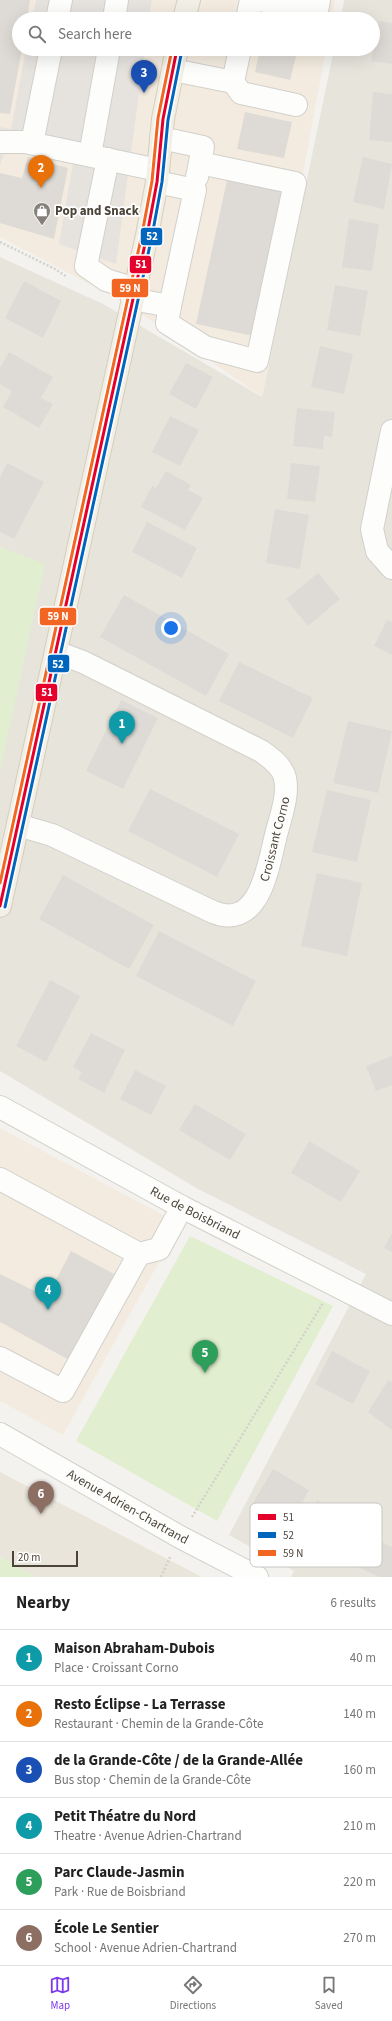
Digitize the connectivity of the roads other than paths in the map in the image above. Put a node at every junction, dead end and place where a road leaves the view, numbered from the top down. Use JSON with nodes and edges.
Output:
{"nodes":[{"id":1,"x":61,"y":0,"type":"edge"},
{"id":2,"x":117,"y":0,"type":"edge"},
{"id":3,"x":189,"y":0,"type":"edge"},
{"id":4,"x":251,"y":0,"type":"edge"},
{"id":5,"x":259,"y":0,"type":"edge"},
{"id":6,"x":319,"y":0,"type":"edge"},
{"id":7,"x":58,"y":12,"type":"edge"},
{"id":8,"x":115,"y":12,"type":"edge"},
{"id":9,"x":186,"y":12,"type":"edge"},
{"id":10,"x":248,"y":12,"type":"edge"},
{"id":11,"x":50,"y":56,"type":"edge"},
{"id":12,"x":108,"y":56,"type":"edge"},
{"id":13,"x":239,"y":56,"type":"edge"},
{"id":14,"x":175,"y":59,"type":"edge"},
{"id":15,"x":233,"y":82,"type":"junction"},
{"id":16,"x":296,"y":105,"type":"dead end"},
{"id":17,"x":161,"y":138,"type":"junction"},
{"id":18,"x":0,"y":142,"type":"edge"},
{"id":19,"x":32,"y":143,"type":"junction"},
{"id":20,"x":99,"y":157,"type":"junction"},
{"id":21,"x":200,"y":163,"type":"junction"},
{"id":22,"x":157,"y":176,"type":"junction"},
{"id":23,"x":195,"y":190,"type":"junction"},
{"id":24,"x":134,"y":294,"type":"junction"},
{"id":25,"x":170,"y":306,"type":"junction"},
{"id":26,"x":392,"y":431,"type":"edge"},
{"id":27,"x":392,"y":568,"type":"edge"},
{"id":28,"x":56,"y":652,"type":"junction"},
{"id":29,"x":18,"y":825,"type":"junction"},
{"id":30,"x":0,"y":906,"type":"edge"},
{"id":31,"x":1,"y":1109,"type":"edge"},
{"id":32,"x":0,"y":1179,"type":"edge"},
{"id":33,"x":182,"y":1207,"type":"junction"},
{"id":34,"x":140,"y":1254,"type":"junction"},
{"id":35,"x":392,"y":1314,"type":"edge"},
{"id":36,"x":0,"y":1358,"type":"edge"},
{"id":37,"x":0,"y":1434,"type":"edge"},
{"id":38,"x":257,"y":1577,"type":"edge"}],
"edges":[{"from":1,"to":7,"type":"street"},
{"from":2,"to":8,"type":"street"},
{"from":3,"to":9,"type":"main road"},
{"from":4,"to":10,"type":"street"},
{"from":5,"to":6,"type":"street"},
{"from":11,"to":19,"type":"street"},
{"from":12,"to":20,"type":"street"},
{"from":13,"to":15,"type":"street"},
{"from":14,"to":15,"type":"street"},
{"from":14,"to":17,"type":"main road"},
{"from":15,"to":16,"type":"street"},
{"from":17,"to":21,"type":"street"},
{"from":17,"to":22,"type":"main road"},
{"from":18,"to":19,"type":"street"},
{"from":19,"to":20,"type":"street"},
{"from":20,"to":22,"type":"street"},
{"from":20,"to":24,"type":"street"},
{"from":21,"to":23,"type":"street"},
{"from":21,"to":25,"type":"street"},
{"from":22,"to":23,"type":"street"},
{"from":22,"to":24,"type":"main road"},
{"from":23,"to":25,"type":"street"},
{"from":24,"to":25,"type":"street"},
{"from":24,"to":28,"type":"main road"},
{"from":26,"to":27,"type":"street"},
{"from":28,"to":29,"type":"main road"},
{"from":28,"to":29,"type":"street","name":"Croissant Corno"},
{"from":29,"to":30,"type":"main road"},
{"from":31,"to":33,"type":"street","name":"Rue de Boisbriand"},
{"from":32,"to":34,"type":"street"},
{"from":33,"to":34,"type":"street"},
{"from":33,"to":35,"type":"street","name":"Rue de Boisbriand"},
{"from":34,"to":36,"type":"street"},
{"from":37,"to":38,"type":"street","name":"Avenue Adrien-Chartrand"}]}
